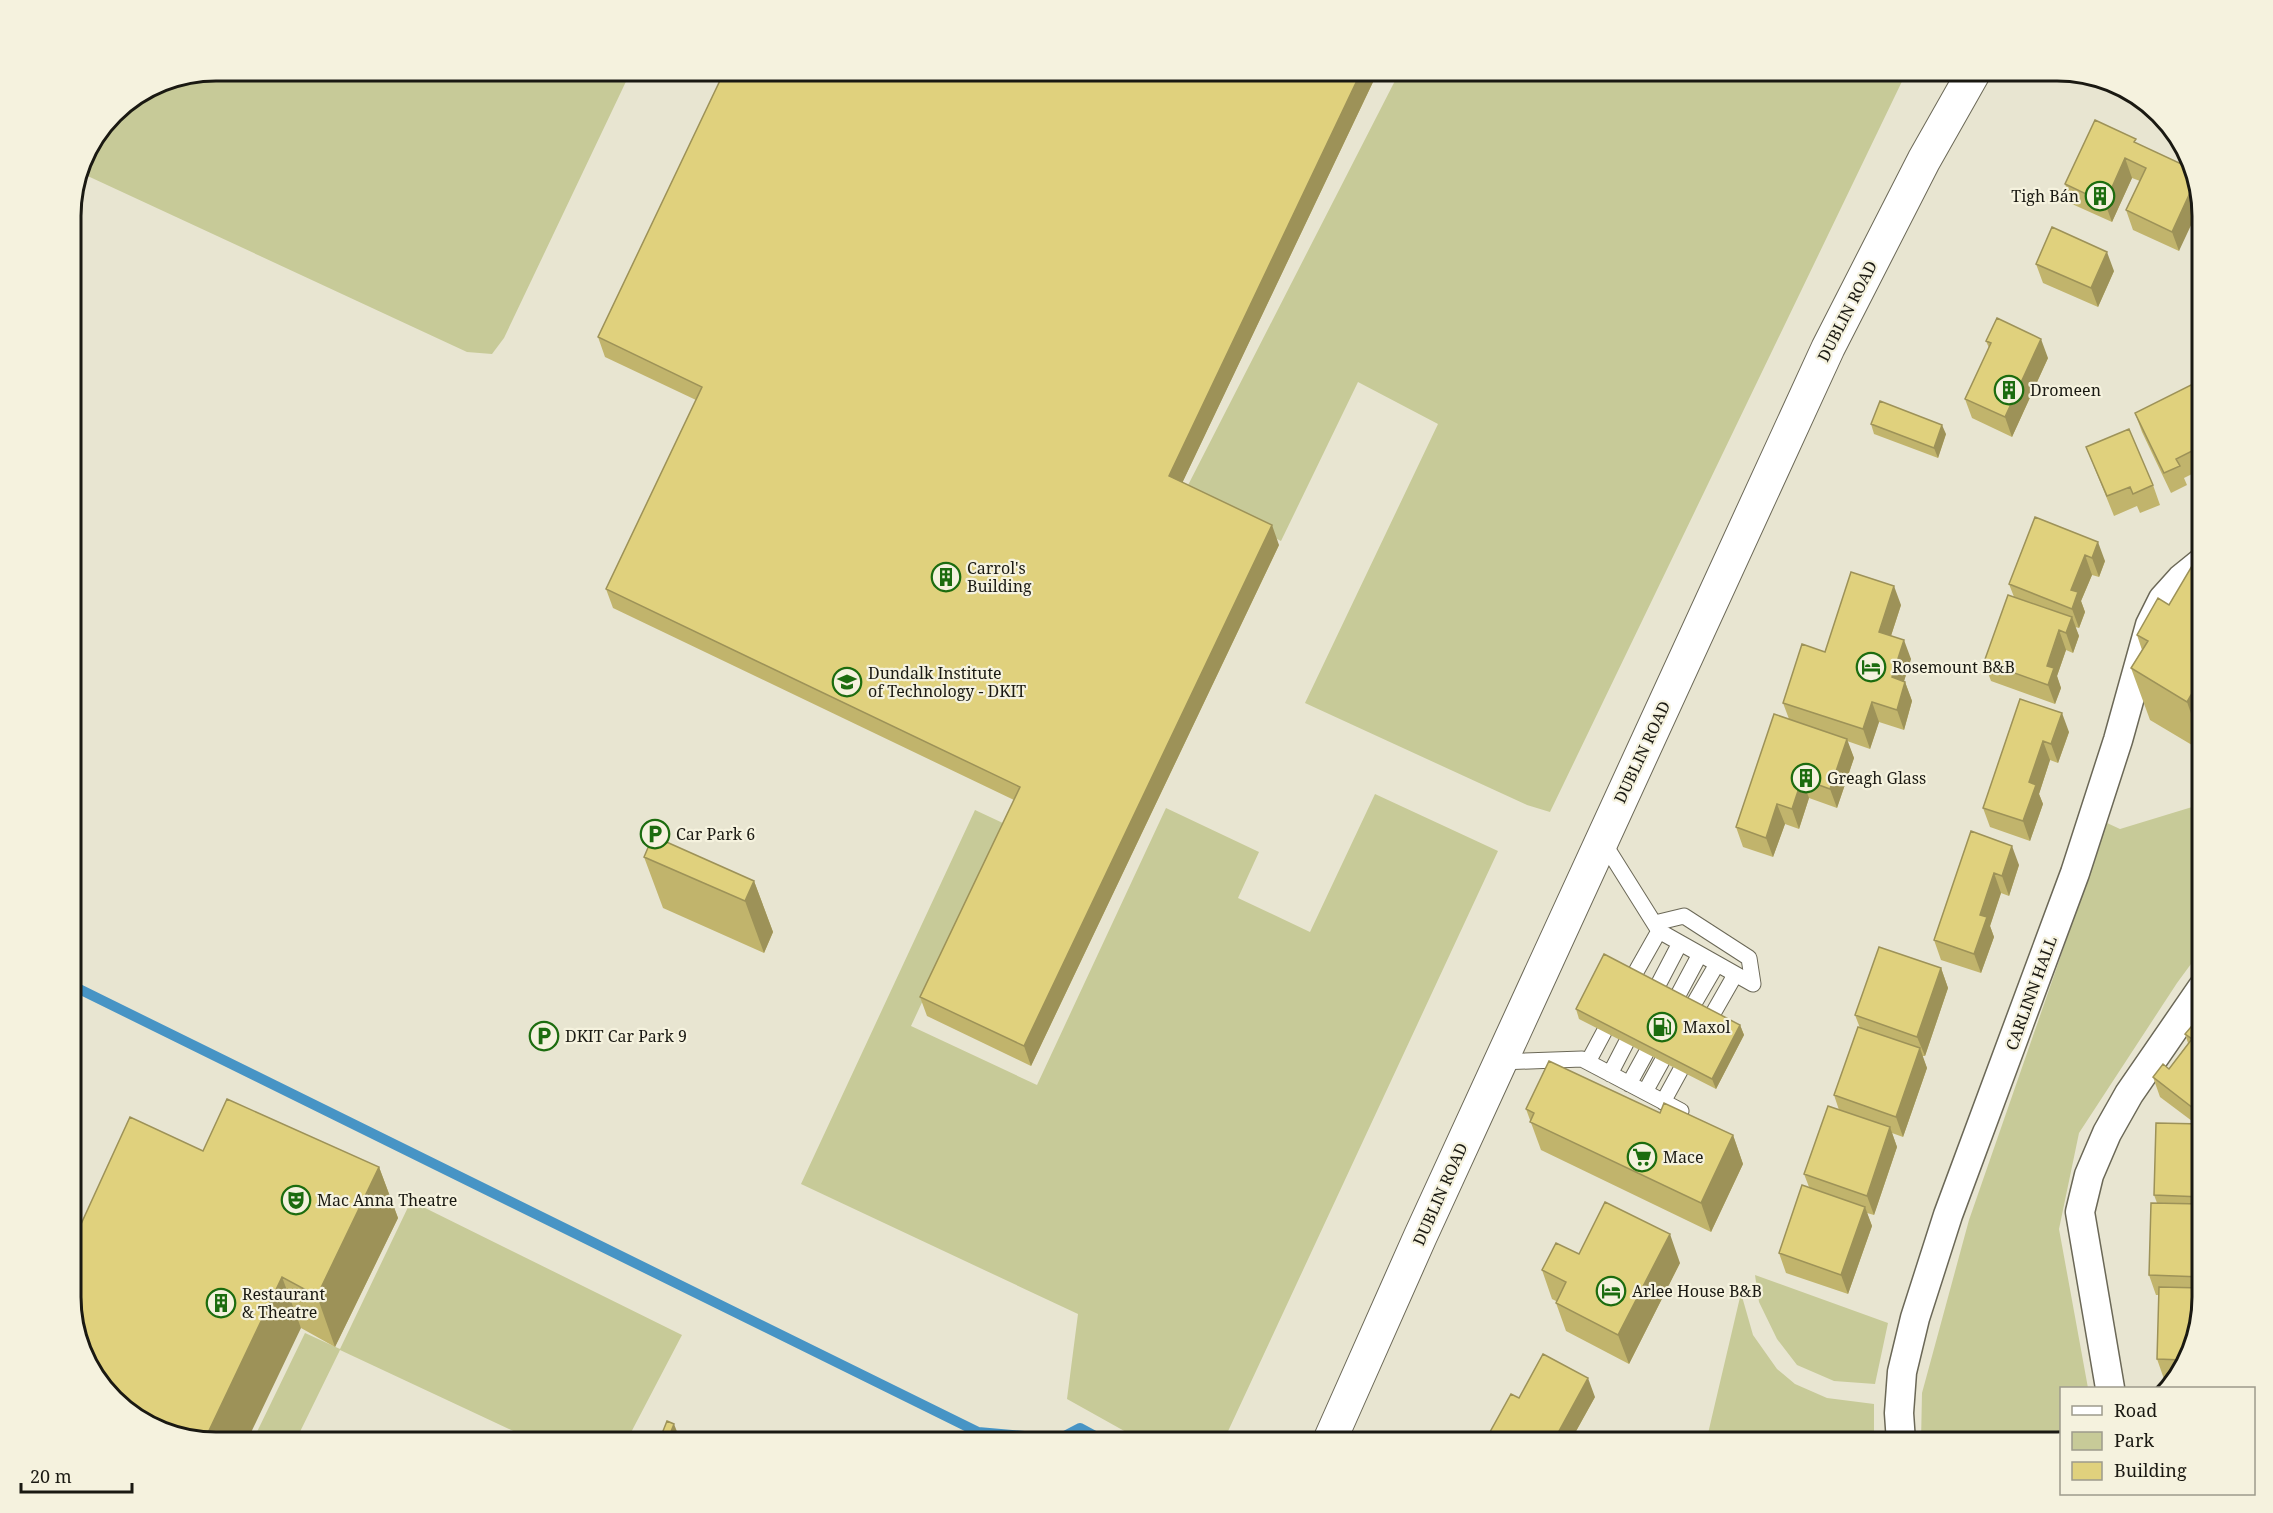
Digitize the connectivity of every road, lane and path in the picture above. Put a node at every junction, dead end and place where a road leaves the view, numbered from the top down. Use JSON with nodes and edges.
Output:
{"nodes":[{"id":1,"x":1969,"y":81,"type":"edge"},
{"id":2,"x":2192,"y":570,"type":"edge"},
{"id":3,"x":1602,"y":840,"type":"junction"},
{"id":4,"x":1657,"y":927,"type":"junction"},
{"id":5,"x":1680,"y":943,"type":"junction"},
{"id":6,"x":1700,"y":954,"type":"junction"},
{"id":7,"x":1717,"y":964,"type":"junction"},
{"id":8,"x":1735,"y":975,"type":"junction"},
{"id":9,"x":1633,"y":977,"type":"edge"},
{"id":10,"x":1656,"y":989,"type":"edge"},
{"id":11,"x":1676,"y":999,"type":"edge"},
{"id":12,"x":2192,"y":1003,"type":"edge"},
{"id":13,"x":1692,"y":1007,"type":"edge"},
{"id":14,"x":1711,"y":1017,"type":"edge"},
{"id":15,"x":1604,"y":1032,"type":"edge"},
{"id":16,"x":1626,"y":1043,"type":"edge"},
{"id":17,"x":1646,"y":1053,"type":"edge"},
{"id":18,"x":1500,"y":1062,"type":"junction"},
{"id":19,"x":1588,"y":1062,"type":"junction"},
{"id":20,"x":1662,"y":1062,"type":"edge"},
{"id":21,"x":1680,"y":1071,"type":"edge"},
{"id":22,"x":1610,"y":1074,"type":"junction"},
{"id":23,"x":1629,"y":1084,"type":"junction"},
{"id":24,"x":1645,"y":1092,"type":"junction"},
{"id":25,"x":1663,"y":1102,"type":"junction"},
{"id":26,"x":1681,"y":1111,"type":"edge"},
{"id":27,"x":2110,"y":1387,"type":"edge"},
{"id":28,"x":1334,"y":1432,"type":"edge"},
{"id":29,"x":1900,"y":1432,"type":"edge"}],
"edges":[{"from":1,"to":3,"type":"main road","name":"DUBLIN ROAD"},
{"from":2,"to":29,"type":"street","name":"CARLINN HALL"},
{"from":3,"to":4,"type":"lane"},
{"from":3,"to":18,"type":"main road","name":"DUBLIN ROAD"},
{"from":4,"to":5,"type":"lane"},
{"from":4,"to":8,"type":"lane"},
{"from":4,"to":9,"type":"lane"},
{"from":5,"to":6,"type":"lane"},
{"from":5,"to":10,"type":"lane"},
{"from":6,"to":7,"type":"lane"},
{"from":6,"to":11,"type":"lane"},
{"from":7,"to":8,"type":"lane"},
{"from":7,"to":13,"type":"lane"},
{"from":8,"to":14,"type":"lane"},
{"from":12,"to":27,"type":"street"},
{"from":15,"to":19,"type":"lane"},
{"from":16,"to":22,"type":"lane"},
{"from":17,"to":23,"type":"lane"},
{"from":18,"to":19,"type":"lane"},
{"from":18,"to":28,"type":"main road","name":"DUBLIN ROAD"},
{"from":19,"to":22,"type":"lane"},
{"from":20,"to":24,"type":"lane"},
{"from":21,"to":25,"type":"lane"},
{"from":22,"to":23,"type":"lane"},
{"from":23,"to":24,"type":"lane"},
{"from":24,"to":25,"type":"lane"},
{"from":25,"to":26,"type":"lane"}]}
